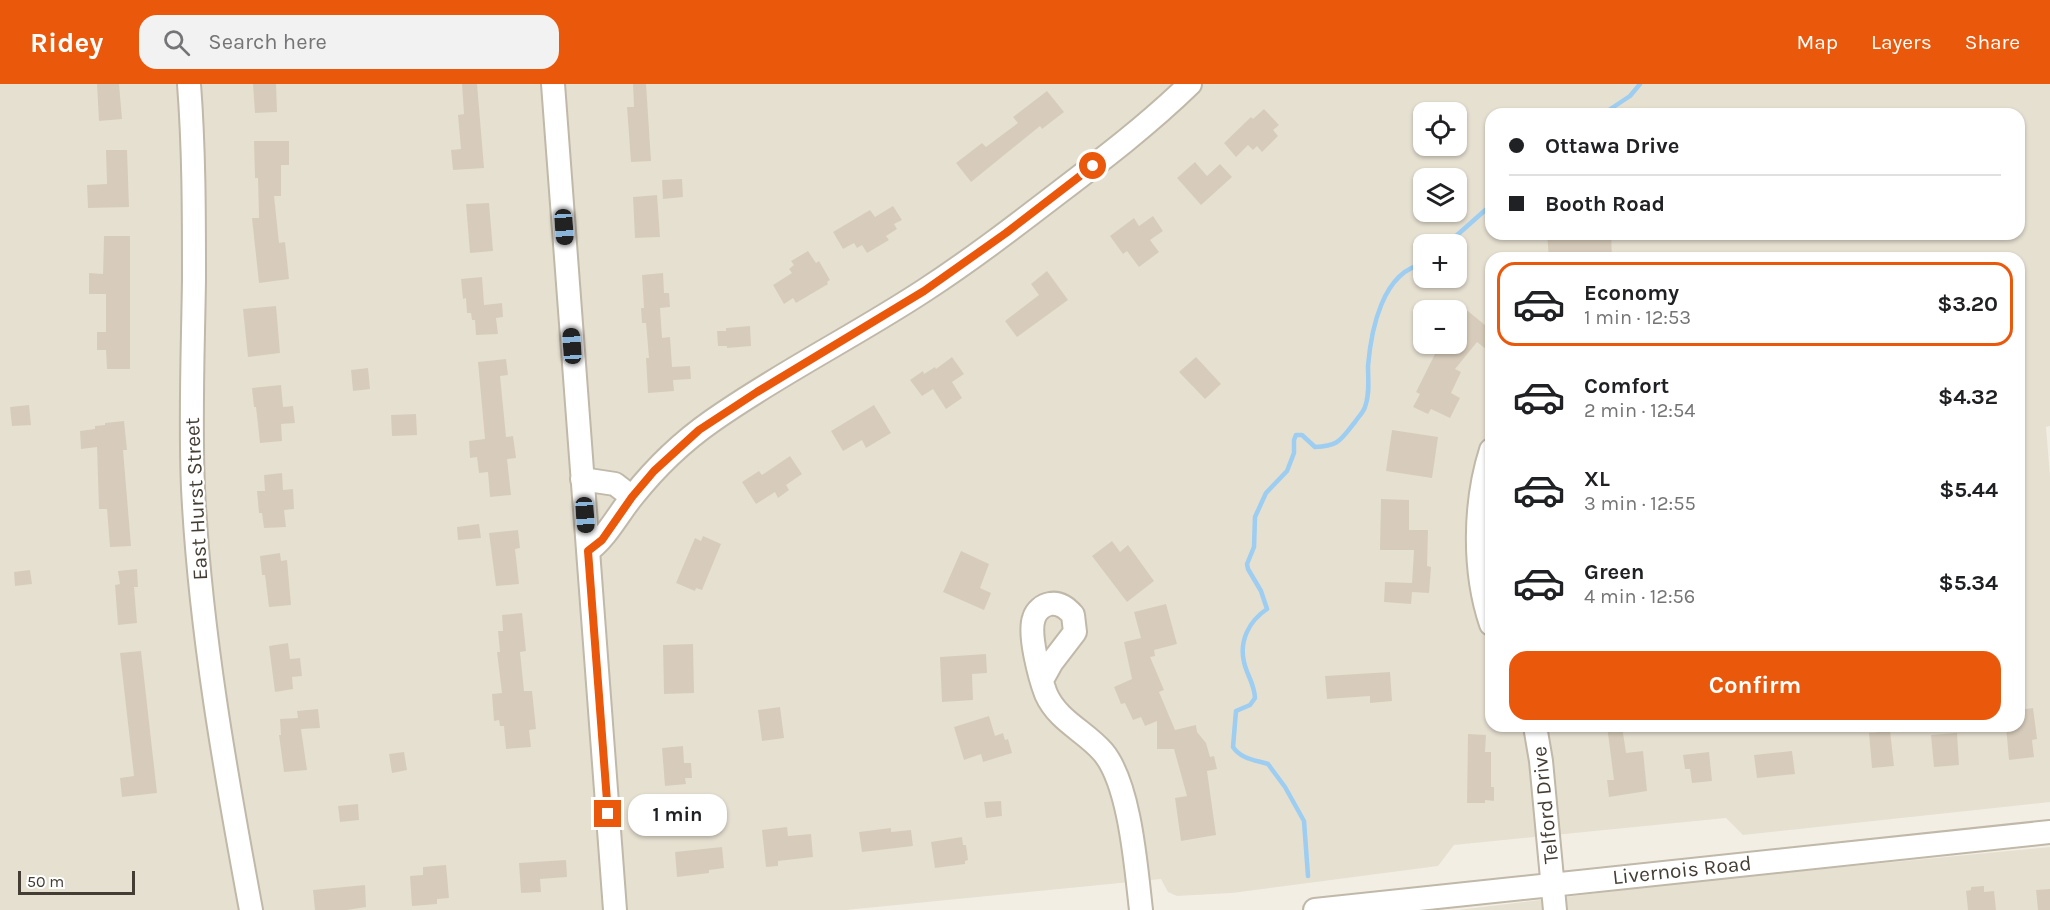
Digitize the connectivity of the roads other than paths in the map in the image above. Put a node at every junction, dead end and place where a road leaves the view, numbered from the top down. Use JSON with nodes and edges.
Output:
{"nodes":[{"id":1,"x":189,"y":84,"type":"edge"},
{"id":2,"x":553,"y":84,"type":"edge"},
{"id":3,"x":1190,"y":84,"type":"edge"},
{"id":4,"x":1485,"y":475,"type":"edge"},
{"id":5,"x":582,"y":479,"type":"junction"},
{"id":6,"x":632,"y":497,"type":"junction"},
{"id":7,"x":588,"y":551,"type":"junction"},
{"id":8,"x":1485,"y":605,"type":"edge"},
{"id":9,"x":1042,"y":680,"type":"dead end"},
{"id":10,"x":1536,"y":732,"type":"edge"},
{"id":11,"x":2050,"y":832,"type":"edge"},
{"id":12,"x":1552,"y":884,"type":"junction"},
{"id":13,"x":251,"y":910,"type":"edge"},
{"id":14,"x":615,"y":910,"type":"edge"},
{"id":15,"x":1142,"y":910,"type":"edge"},
{"id":16,"x":1315,"y":910,"type":"edge"},
{"id":17,"x":1555,"y":910,"type":"edge"}],
"edges":[{"from":1,"to":13,"type":"street","name":"East Hurst Street"},
{"from":2,"to":5,"type":"street"},
{"from":3,"to":6,"type":"street"},
{"from":4,"to":8,"type":"street"},
{"from":5,"to":6,"type":"street"},
{"from":5,"to":7,"type":"street"},
{"from":6,"to":7,"type":"street"},
{"from":7,"to":14,"type":"street"},
{"from":9,"to":15,"type":"street"},
{"from":10,"to":12,"type":"street","name":"Telford Drive"},
{"from":11,"to":12,"type":"street","name":"Livernois Road"},
{"from":12,"to":16,"type":"street","name":"Livernois Road"},
{"from":12,"to":17,"type":"street","name":"Telford Drive"}]}
